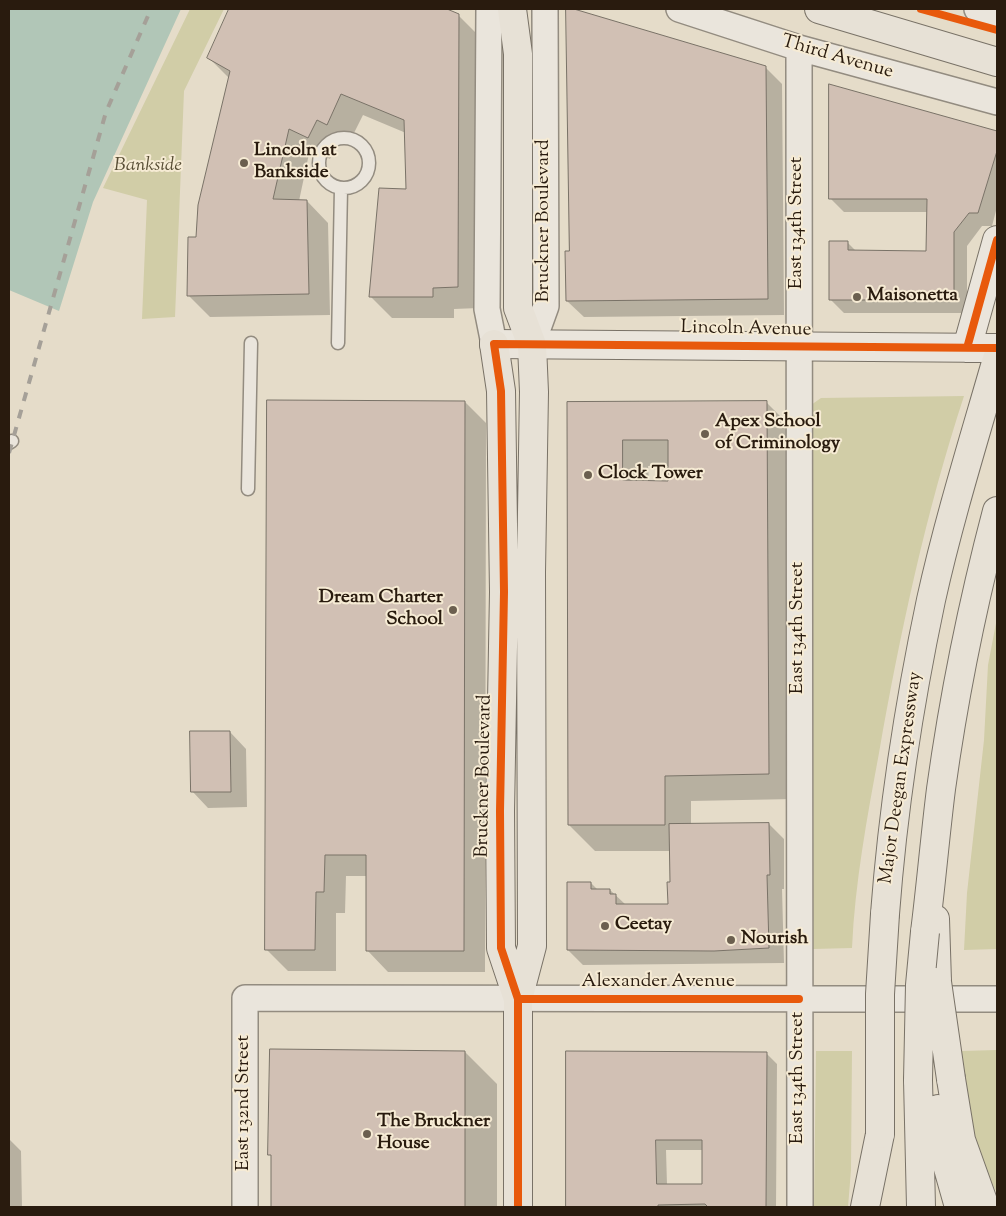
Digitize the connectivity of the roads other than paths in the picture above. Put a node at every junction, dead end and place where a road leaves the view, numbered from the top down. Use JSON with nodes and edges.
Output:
{"nodes":[{"id":1,"x":489,"y":9,"type":"edge"},
{"id":2,"x":512,"y":9,"type":"edge"},
{"id":3,"x":545,"y":9,"type":"edge"},
{"id":4,"x":679,"y":9,"type":"edge"},
{"id":5,"x":819,"y":9,"type":"edge"},
{"id":6,"x":977,"y":9,"type":"edge"},
{"id":7,"x":997,"y":14,"type":"edge"},
{"id":8,"x":799,"y":48,"type":"junction"},
{"id":9,"x":997,"y":62,"type":"edge"},
{"id":10,"x":997,"y":102,"type":"edge"},
{"id":11,"x":341,"y":188,"type":"junction"},
{"id":12,"x":997,"y":240,"type":"edge"},
{"id":13,"x":251,"y":343,"type":"dead end"},
{"id":14,"x":338,"y":343,"type":"dead end"},
{"id":15,"x":494,"y":344,"type":"junction"},
{"id":16,"x":532,"y":345,"type":"junction"},
{"id":17,"x":798,"y":346,"type":"junction"},
{"id":18,"x":967,"y":348,"type":"junction"},
{"id":19,"x":997,"y":348,"type":"edge"},
{"id":20,"x":997,"y":359,"type":"edge"},
{"id":21,"x":248,"y":488,"type":"dead end"},
{"id":22,"x":997,"y":511,"type":"edge"},
{"id":23,"x":930,"y":932,"type":"junction"},
{"id":24,"x":245,"y":998,"type":"joint"},
{"id":25,"x":518,"y":999,"type":"junction"},
{"id":26,"x":799,"y":999,"type":"junction"},
{"id":27,"x":997,"y":1000,"type":"edge"},
{"id":28,"x":935,"y":1079,"type":"junction"},
{"id":29,"x":880,"y":1134,"type":"junction"},
{"id":30,"x":246,"y":1207,"type":"edge"},
{"id":31,"x":518,"y":1207,"type":"edge"},
{"id":32,"x":800,"y":1207,"type":"edge"},
{"id":33,"x":865,"y":1207,"type":"edge"},
{"id":34,"x":882,"y":1207,"type":"edge"},
{"id":35,"x":921,"y":1207,"type":"edge"},
{"id":36,"x":959,"y":1207,"type":"edge"},
{"id":37,"x":985,"y":1207,"type":"edge"}],
"edges":[{"from":1,"to":15,"type":"street","name":"Bruckner Boulevard"},
{"from":2,"to":16,"type":"main road"},
{"from":3,"to":16,"type":"street","name":"Bruckner Boulevard"},
{"from":4,"to":8,"type":"street","name":"Third Avenue"},
{"from":5,"to":9,"type":"main road"},
{"from":6,"to":7,"type":"street"},
{"from":8,"to":10,"type":"street","name":"Third Avenue"},
{"from":8,"to":17,"type":"street","name":"East 134th Street"},
{"from":11,"to":11,"type":"lane"},
{"from":11,"to":14,"type":"lane"},
{"from":12,"to":18,"type":"main road"},
{"from":13,"to":21,"type":"lane"},
{"from":15,"to":16,"type":"main road","name":"Lincoln Avenue"},
{"from":15,"to":25,"type":"main road","name":"Bruckner Boulevard"},
{"from":16,"to":17,"type":"main road","name":"Lincoln Avenue"},
{"from":16,"to":25,"type":"main road","name":"Bruckner Boulevard"},
{"from":17,"to":18,"type":"main road","name":"Lincoln Avenue"},
{"from":17,"to":26,"type":"street","name":"East 134th Street"},
{"from":18,"to":19,"type":"main road","name":"Lincoln Avenue"},
{"from":20,"to":29,"type":"main road","name":"Major Deegan Expressway","bridge":true},
{"from":22,"to":23,"type":"main road"},
{"from":23,"to":28,"type":"main road","bridge":true},
{"from":23,"to":28,"type":"main road","bridge":true},
{"from":24,"to":25,"type":"street","name":"Alexander Avenue"},
{"from":24,"to":30,"type":"street","name":"East 132nd Street"},
{"from":25,"to":26,"type":"street","name":"Alexander Avenue"},
{"from":25,"to":31,"type":"main road","name":"Bruckner Boulevard"},
{"from":26,"to":27,"type":"street","name":"Alexander Avenue"},
{"from":26,"to":32,"type":"street","name":"East 134th Street"},
{"from":28,"to":35,"type":"main road"},
{"from":28,"to":36,"type":"main road"},
{"from":28,"to":37,"type":"main road"},
{"from":29,"to":33,"type":"main road"},
{"from":29,"to":34,"type":"main road","name":"Major Deegan Expressway"}]}
